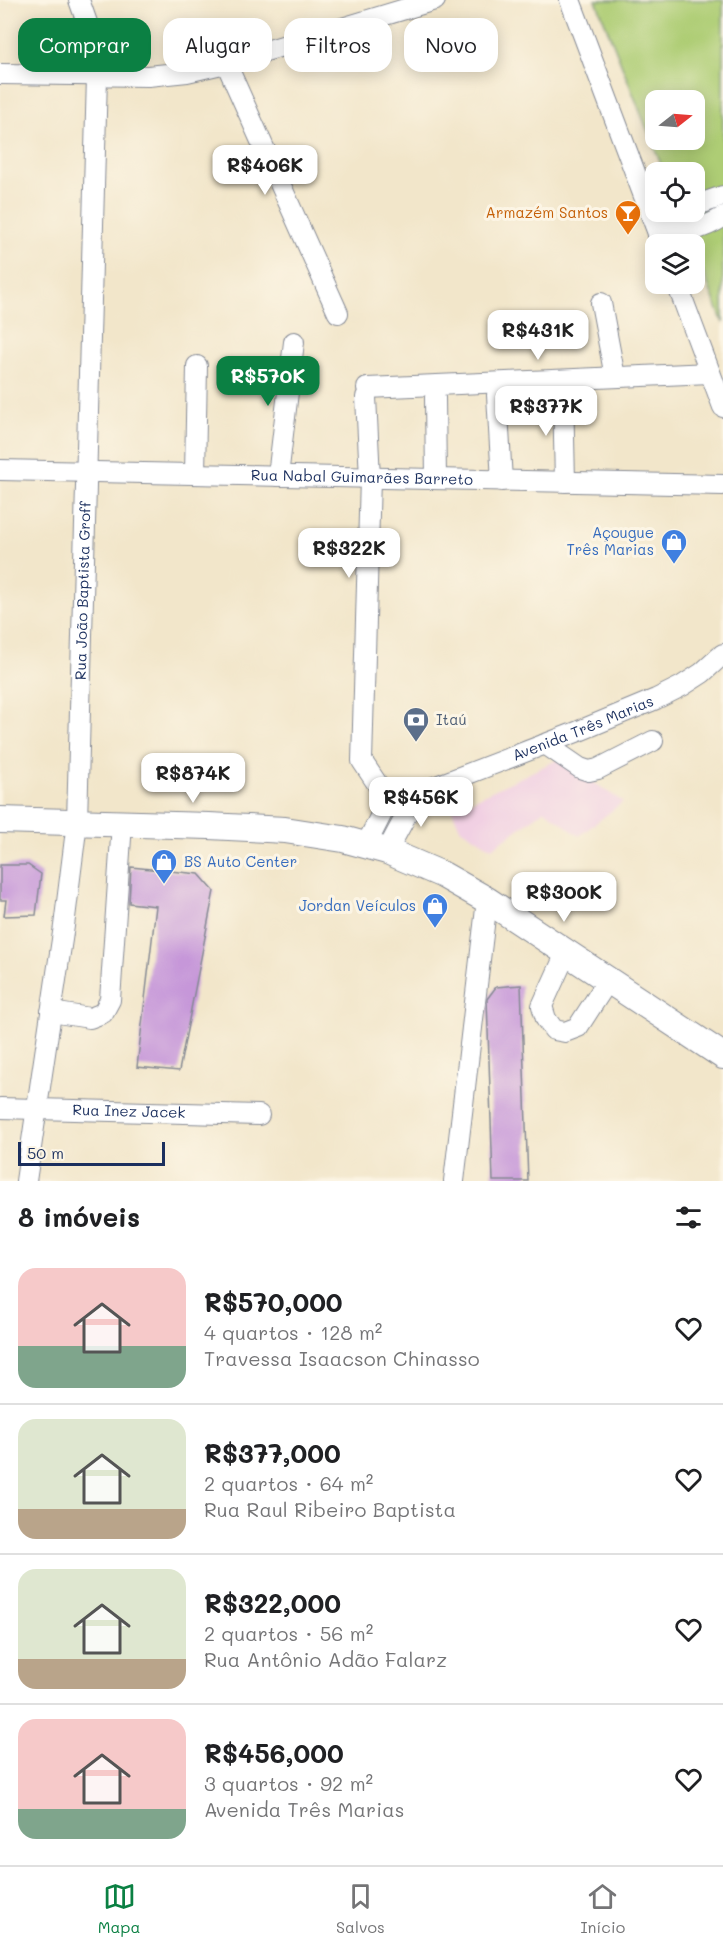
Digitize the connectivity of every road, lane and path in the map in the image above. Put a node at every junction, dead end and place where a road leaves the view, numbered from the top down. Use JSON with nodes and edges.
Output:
{"nodes":[{"id":1,"x":79,"y":0,"type":"edge"},
{"id":2,"x":435,"y":0,"type":"edge"},
{"id":3,"x":570,"y":0,"type":"edge"},
{"id":4,"x":272,"y":49,"type":"edge"},
{"id":5,"x":183,"y":72,"type":"edge"},
{"id":6,"x":230,"y":72,"type":"edge"},
{"id":7,"x":0,"y":74,"type":"edge"},
{"id":8,"x":97,"y":76,"type":"junction"},
{"id":9,"x":723,"y":196,"type":"edge"},
{"id":10,"x":705,"y":202,"type":"edge"},
{"id":11,"x":723,"y":218,"type":"edge"},
{"id":12,"x":658,"y":234,"type":"edge"},
{"id":13,"x":680,"y":234,"type":"edge"},
{"id":14,"x":681,"y":294,"type":"edge"},
{"id":15,"x":601,"y":303,"type":"dead end"},
{"id":16,"x":338,"y":313,"type":"dead end"},
{"id":17,"x":294,"y":342,"type":"dead end"},
{"id":18,"x":197,"y":366,"type":"dead end"},
{"id":19,"x":710,"y":373,"type":"junction"},
{"id":20,"x":615,"y":377,"type":"junction"},
{"id":21,"x":563,"y":392,"type":"dead end"},
{"id":22,"x":497,"y":395,"type":"dead end"},
{"id":23,"x":435,"y":397,"type":"dead end"},
{"id":24,"x":723,"y":407,"type":"edge"},
{"id":25,"x":0,"y":470,"type":"edge"},
{"id":26,"x":86,"y":472,"type":"junction"},
{"id":27,"x":195,"y":474,"type":"junction"},
{"id":28,"x":278,"y":476,"type":"junction"},
{"id":29,"x":370,"y":478,"type":"junction"},
{"id":30,"x":436,"y":479,"type":"junction"},
{"id":31,"x":502,"y":481,"type":"junction"},
{"id":32,"x":565,"y":482,"type":"junction"},
{"id":33,"x":723,"y":485,"type":"edge"},
{"id":34,"x":723,"y":654,"type":"edge"},
{"id":35,"x":653,"y":741,"type":"dead end"},
{"id":36,"x":545,"y":744,"type":"junction"},
{"id":37,"x":434,"y":787,"type":"junction"},
{"id":38,"x":395,"y":802,"type":"junction"},
{"id":39,"x":0,"y":820,"type":"edge"},
{"id":40,"x":77,"y":822,"type":"junction"},
{"id":41,"x":122,"y":824,"type":"junction"},
{"id":42,"x":377,"y":848,"type":"junction"},
{"id":43,"x":487,"y":900,"type":"junction"},
{"id":44,"x":567,"y":951,"type":"junction"},
{"id":45,"x":609,"y":979,"type":"junction"},
{"id":46,"x":51,"y":1012,"type":"junction"},
{"id":47,"x":723,"y":1056,"type":"edge"},
{"id":48,"x":0,"y":1108,"type":"edge"},
{"id":49,"x":37,"y":1109,"type":"junction"},
{"id":50,"x":259,"y":1115,"type":"dead end"},
{"id":51,"x":26,"y":1181,"type":"edge"},
{"id":52,"x":454,"y":1181,"type":"edge"}],
"edges":[{"from":1,"to":8,"type":"street","name":"Rua João Baptista Groff"},
{"from":2,"to":4,"type":"street"},
{"from":3,"to":12,"type":"street"},
{"from":5,"to":8,"type":"street"},
{"from":6,"to":16,"type":"street"},
{"from":7,"to":8,"type":"street"},
{"from":8,"to":26,"type":"street","name":"Rua João Baptista Groff"},
{"from":9,"to":10,"type":"street"},
{"from":11,"to":13,"type":"street"},
{"from":14,"to":19,"type":"street"},
{"from":15,"to":20,"type":"street"},
{"from":17,"to":28,"type":"street"},
{"from":18,"to":27,"type":"street"},
{"from":19,"to":20,"type":"street"},
{"from":19,"to":24,"type":"street"},
{"from":20,"to":29,"type":"street"},
{"from":21,"to":32,"type":"street"},
{"from":22,"to":31,"type":"street"},
{"from":23,"to":30,"type":"street"},
{"from":25,"to":26,"type":"street","name":"Rua Nabal Guimarães Barreto"},
{"from":26,"to":27,"type":"street","name":"Rua Nabal Guimarães Barreto"},
{"from":26,"to":40,"type":"street","name":"Rua João Baptista Groff"},
{"from":27,"to":28,"type":"street","name":"Rua Nabal Guimarães Barreto"},
{"from":28,"to":29,"type":"street","name":"Rua Nabal Guimarães Barreto"},
{"from":29,"to":30,"type":"street","name":"Rua Nabal Guimarães Barreto"},
{"from":29,"to":38,"type":"street"},
{"from":30,"to":31,"type":"street","name":"Rua Nabal Guimarães Barreto"},
{"from":31,"to":32,"type":"street","name":"Rua Nabal Guimarães Barreto"},
{"from":32,"to":33,"type":"street","name":"Rua Nabal Guimarães Barreto"},
{"from":34,"to":36,"type":"street","name":"Avenida Três Marias"},
{"from":35,"to":36,"type":"street"},
{"from":36,"to":37,"type":"street","name":"Avenida Três Marias"},
{"from":37,"to":38,"type":"street","name":"Avenida Três Marias"},
{"from":37,"to":42,"type":"street","name":"Avenida Três Marias"},
{"from":38,"to":42,"type":"street","name":"Avenida Três Marias"},
{"from":39,"to":40,"type":"main road"},
{"from":40,"to":41,"type":"main road"},
{"from":40,"to":46,"type":"street","name":"Rua João Baptista Groff"},
{"from":41,"to":42,"type":"main road"},
{"from":41,"to":46,"type":"street"},
{"from":42,"to":43,"type":"main road"},
{"from":43,"to":44,"type":"main road"},
{"from":43,"to":52,"type":"street"},
{"from":44,"to":45,"type":"main road"},
{"from":44,"to":45,"type":"street"},
{"from":45,"to":47,"type":"main road"},
{"from":46,"to":49,"type":"street","name":"Rua João Baptista Groff"},
{"from":48,"to":49,"type":"street","name":"Rua Inez Jacek"},
{"from":49,"to":50,"type":"street","name":"Rua Inez Jacek"},
{"from":49,"to":51,"type":"street","name":"Rua João Baptista Groff"}]}
